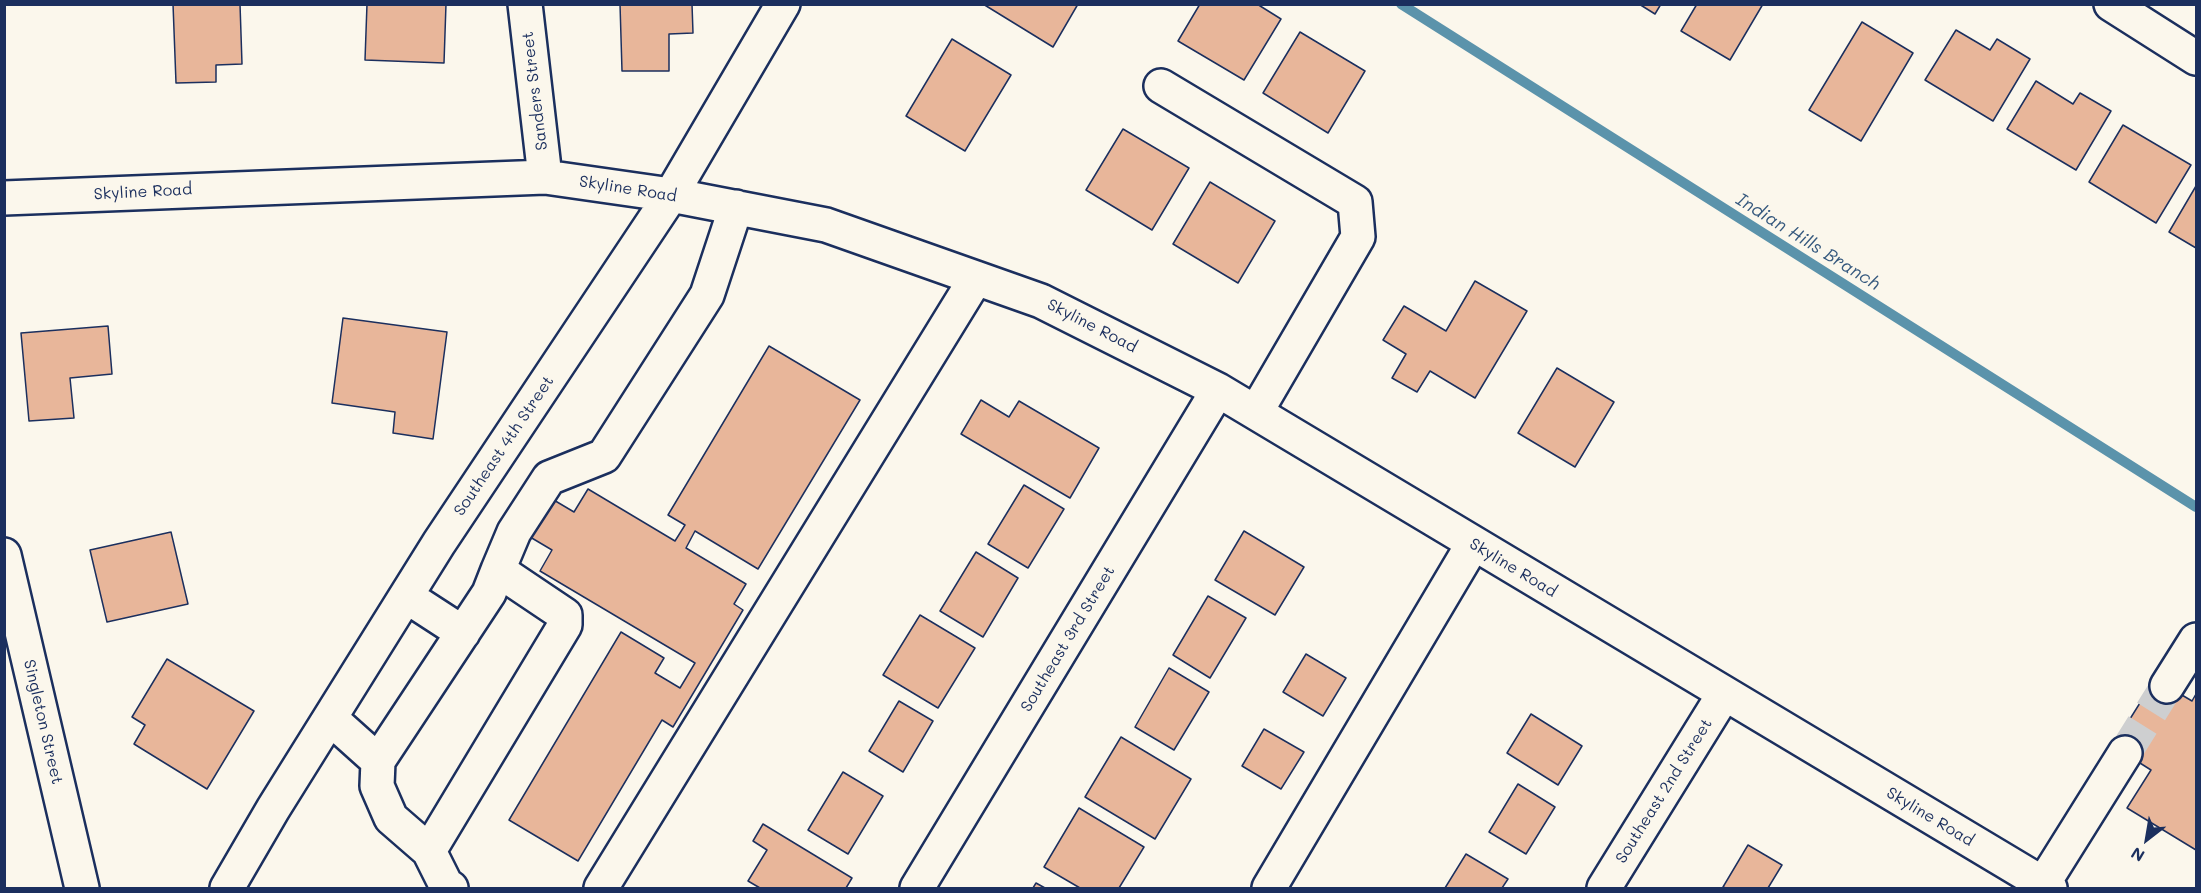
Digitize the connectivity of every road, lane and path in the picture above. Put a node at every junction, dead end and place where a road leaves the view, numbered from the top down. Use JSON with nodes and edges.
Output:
{"nodes":[{"id":1,"x":525,"y":4,"type":"edge"},
{"id":2,"x":783,"y":4,"type":"edge"},
{"id":3,"x":2111,"y":4,"type":"edge"},
{"id":4,"x":2196,"y":57,"type":"edge"},
{"id":5,"x":1161,"y":86,"type":"dead end"},
{"id":6,"x":545,"y":177,"type":"junction"},
{"id":7,"x":671,"y":195,"type":"junction"},
{"id":8,"x":4,"y":198,"type":"edge"},
{"id":9,"x":736,"y":207,"type":"junction"},
{"id":10,"x":976,"y":278,"type":"junction"},
{"id":11,"x":1218,"y":390,"type":"junction"},
{"id":12,"x":1256,"y":412,"type":"junction"},
{"id":13,"x":1473,"y":544,"type":"junction"},
{"id":14,"x":4,"y":555,"type":"edge"},
{"id":15,"x":498,"y":570,"type":"junction"},
{"id":16,"x":406,"y":596,"type":"junction"},
{"id":17,"x":463,"y":633,"type":"junction"},
{"id":18,"x":2196,"y":640,"type":"edge"},
{"id":19,"x":2168,"y":686,"type":"tunnel mouth"},
{"id":20,"x":1724,"y":694,"type":"junction"},
{"id":21,"x":330,"y":718,"type":"junction"},
{"id":22,"x":2125,"y":753,"type":"tunnel mouth"},
{"id":23,"x":378,"y":760,"type":"junction"},
{"id":24,"x":429,"y":851,"type":"junction"},
{"id":25,"x":2046,"y":886,"type":"edge"},
{"id":26,"x":82,"y":888,"type":"edge"},
{"id":27,"x":227,"y":888,"type":"edge"},
{"id":28,"x":451,"y":888,"type":"edge"},
{"id":29,"x":601,"y":888,"type":"edge"},
{"id":30,"x":917,"y":888,"type":"edge"},
{"id":31,"x":1269,"y":888,"type":"edge"},
{"id":32,"x":1604,"y":888,"type":"edge"}],
"edges":[{"from":1,"to":6,"type":"street","name":"Sanders Street"},
{"from":2,"to":7,"type":"street","name":"Southeast 4th Street"},
{"from":3,"to":4,"type":"street"},
{"from":5,"to":12,"type":"street"},
{"from":6,"to":7,"type":"street","name":"Skyline Road"},
{"from":6,"to":8,"type":"street","name":"Skyline Road"},
{"from":7,"to":9,"type":"street","name":"Skyline Road"},
{"from":7,"to":16,"type":"street","name":"Southeast 4th Street"},
{"from":9,"to":10,"type":"street","name":"Skyline Road"},
{"from":9,"to":15,"type":"street"},
{"from":10,"to":11,"type":"street","name":"Skyline Road"},
{"from":10,"to":29,"type":"street"},
{"from":11,"to":12,"type":"street","name":"Skyline Road"},
{"from":11,"to":30,"type":"street","name":"Southeast 3rd Street"},
{"from":12,"to":13,"type":"street","name":"Skyline Road"},
{"from":13,"to":20,"type":"street","name":"Skyline Road"},
{"from":13,"to":31,"type":"street"},
{"from":14,"to":26,"type":"street","name":"Singleton Street"},
{"from":15,"to":17,"type":"street"},
{"from":15,"to":24,"type":"street"},
{"from":16,"to":17,"type":"street"},
{"from":16,"to":21,"type":"street","name":"Southeast 4th Street"},
{"from":17,"to":23,"type":"street"},
{"from":18,"to":19,"type":"street"},
{"from":20,"to":25,"type":"street","name":"Skyline Road"},
{"from":20,"to":32,"type":"street","name":"Southeast 2nd Street"},
{"from":21,"to":23,"type":"street"},
{"from":21,"to":27,"type":"street","name":"Southeast 4th Street"},
{"from":22,"to":25,"type":"street"},
{"from":23,"to":24,"type":"street"},
{"from":24,"to":28,"type":"street"}]}
